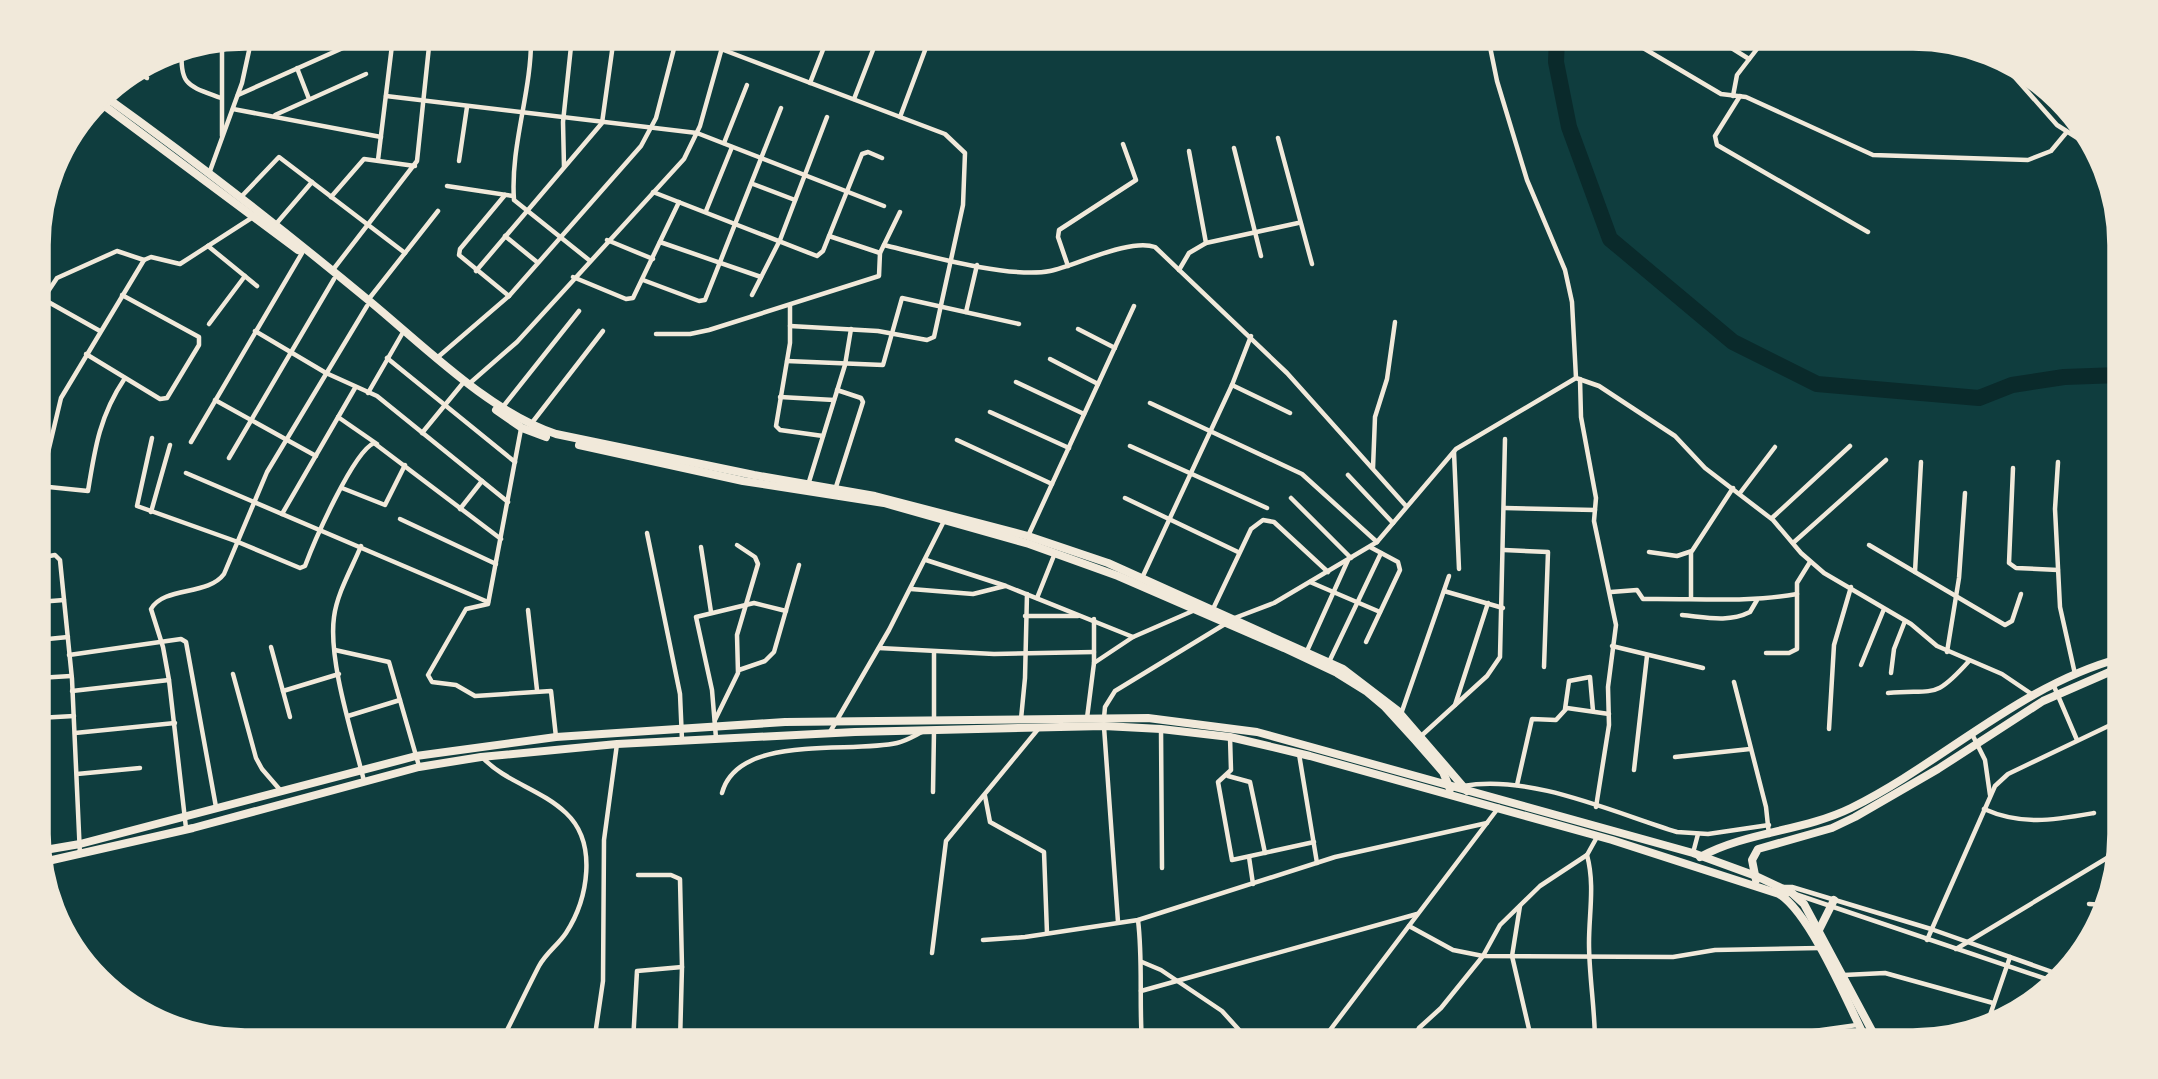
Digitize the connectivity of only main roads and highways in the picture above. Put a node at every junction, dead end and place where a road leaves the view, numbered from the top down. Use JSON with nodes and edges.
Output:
{"nodes":[{"id":1,"x":112,"y":102,"type":"edge"},
{"id":2,"x":107,"y":107,"type":"edge"},
{"id":3,"x":333,"y":275,"type":"junction"},
{"id":4,"x":368,"y":303,"type":"junction"},
{"id":5,"x":451,"y":371,"type":"junction"},
{"id":6,"x":467,"y":383,"type":"junction"},
{"id":7,"x":526,"y":427,"type":"junction"},
{"id":8,"x":834,"y":492,"type":"junction"},
{"id":9,"x":910,"y":508,"type":"junction"},
{"id":10,"x":1230,"y":621,"type":"junction"},
{"id":11,"x":2109,"y":662,"type":"edge"},
{"id":12,"x":2109,"y":672,"type":"edge"},
{"id":13,"x":1104,"y":722,"type":"junction"},
{"id":14,"x":931,"y":727,"type":"junction"},
{"id":15,"x":1450,"y":785,"type":"junction"},
{"id":16,"x":1468,"y":793,"type":"junction"},
{"id":17,"x":1452,"y":795,"type":"junction"},
{"id":18,"x":1501,"y":804,"type":"junction"},
{"id":19,"x":50,"y":849,"type":"edge"},
{"id":20,"x":1697,"y":854,"type":"junction"},
{"id":21,"x":51,"y":861,"type":"edge"},
{"id":22,"x":1691,"y":864,"type":"junction"},
{"id":23,"x":1755,"y":876,"type":"junction"},
{"id":24,"x":1758,"y":886,"type":"junction"},
{"id":25,"x":1781,"y":891,"type":"junction"},
{"id":26,"x":1833,"y":903,"type":"road end"},
{"id":27,"x":1819,"y":930,"type":"junction"},
{"id":28,"x":1824,"y":947,"type":"junction"},
{"id":29,"x":1861,"y":1030,"type":"edge"},
{"id":30,"x":1872,"y":1030,"type":"edge"}],
"edges":[{"from":1,"to":3,"type":"main road"},
{"from":2,"to":3,"type":"main road"},
{"from":3,"to":4,"type":"main road"},
{"from":4,"to":5,"type":"main road"},
{"from":4,"to":5,"type":"main road"},
{"from":5,"to":6,"type":"main road"},
{"from":6,"to":7,"type":"main road"},
{"from":6,"to":7,"type":"main road"},
{"from":7,"to":8,"type":"main road"},
{"from":7,"to":8,"type":"main road"},
{"from":8,"to":9,"type":"main road"},
{"from":9,"to":10,"type":"main road"},
{"from":9,"to":10,"type":"main road"},
{"from":10,"to":15,"type":"main road"},
{"from":10,"to":16,"type":"main road"},
{"from":11,"to":20,"type":"main road"},
{"from":12,"to":23,"type":"main road"},
{"from":13,"to":14,"type":"main road"},
{"from":13,"to":14,"type":"main road"},
{"from":13,"to":15,"type":"main road"},
{"from":13,"to":17,"type":"main road"},
{"from":14,"to":19,"type":"main road"},
{"from":14,"to":21,"type":"main road"},
{"from":15,"to":16,"type":"main road"},
{"from":15,"to":17,"type":"main road"},
{"from":16,"to":17,"type":"main road"},
{"from":16,"to":18,"type":"main road"},
{"from":18,"to":20,"type":"main road"},
{"from":18,"to":22,"type":"main road"},
{"from":20,"to":22,"type":"main road"},
{"from":20,"to":23,"type":"main road"},
{"from":22,"to":24,"type":"main road"},
{"from":23,"to":24,"type":"main road"},
{"from":23,"to":25,"type":"main road"},
{"from":24,"to":25,"type":"main road"},
{"from":25,"to":27,"type":"main road"},
{"from":25,"to":28,"type":"main road"},
{"from":26,"to":27,"type":"main road"},
{"from":27,"to":28,"type":"main road"},
{"from":28,"to":29,"type":"main road"},
{"from":28,"to":30,"type":"main road"}]}
